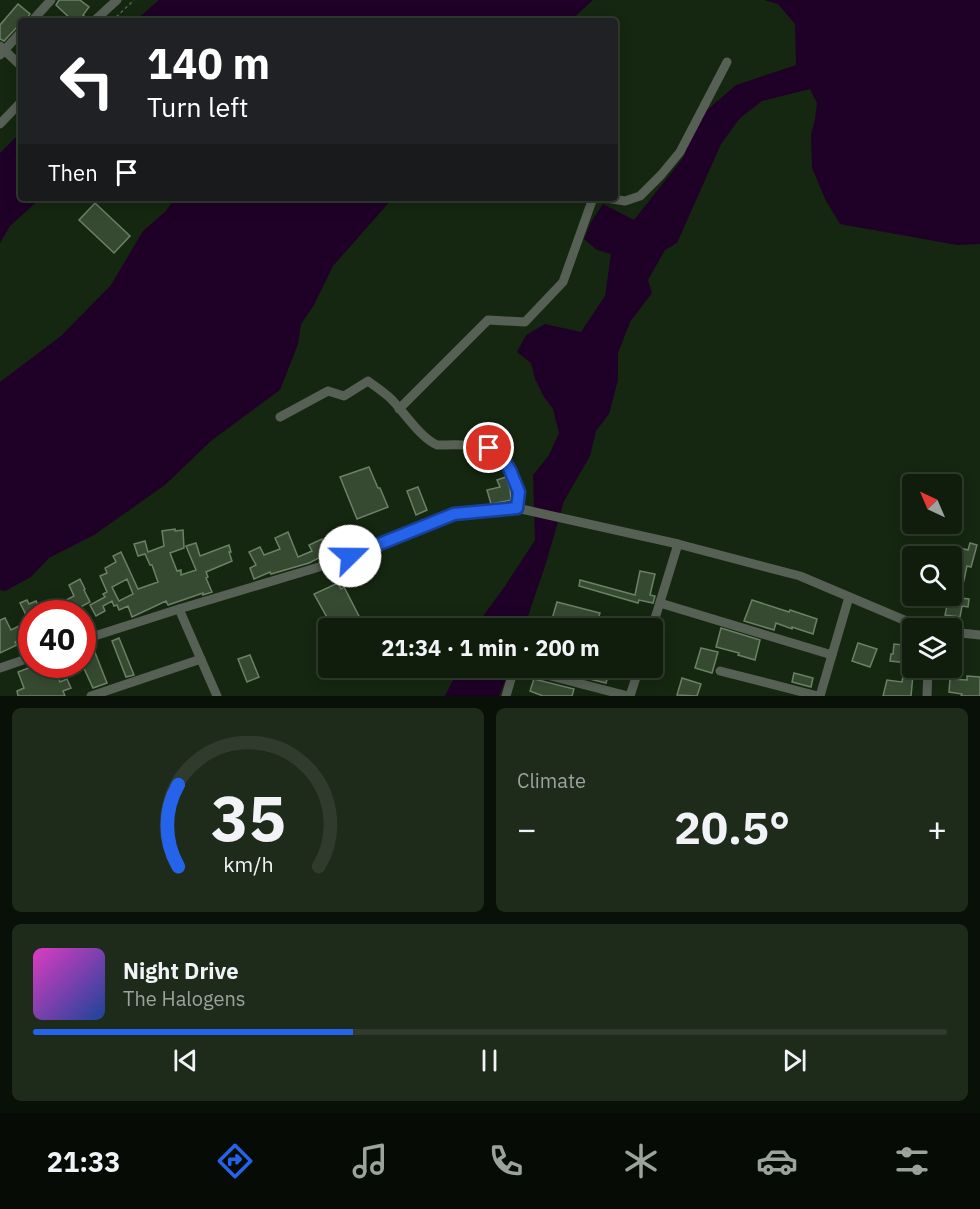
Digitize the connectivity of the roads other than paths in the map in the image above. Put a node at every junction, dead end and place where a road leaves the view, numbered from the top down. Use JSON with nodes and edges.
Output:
{"nodes":[{"id":1,"x":51,"y":0,"type":"edge"},
{"id":2,"x":117,"y":0,"type":"edge"},
{"id":3,"x":35,"y":18,"type":"edge"},
{"id":4,"x":97,"y":18,"type":"edge"},
{"id":5,"x":18,"y":35,"type":"edge"},
{"id":6,"x":1,"y":50,"type":"edge"},
{"id":7,"x":727,"y":62,"type":"dead end"},
{"id":8,"x":18,"y":64,"type":"edge"},
{"id":9,"x":18,"y":105,"type":"edge"},
{"id":10,"x":0,"y":124,"type":"edge"},
{"id":11,"x":618,"y":200,"type":"edge"},
{"id":12,"x":592,"y":201,"type":"edge"},
{"id":13,"x":399,"y":409,"type":"junction"},
{"id":14,"x":280,"y":417,"type":"dead end"},
{"id":15,"x":517,"y":508,"type":"junction"},
{"id":16,"x":678,"y":544,"type":"junction"},
{"id":17,"x":849,"y":597,"type":"junction"},
{"id":18,"x":660,"y":603,"type":"junction"},
{"id":19,"x":178,"y":609,"type":"junction"},
{"id":20,"x":655,"y":618,"type":"edge"},
{"id":21,"x":902,"y":619,"type":"edge"},
{"id":22,"x":962,"y":633,"type":"edge"},
{"id":23,"x":96,"y":635,"type":"edge"},
{"id":24,"x":980,"y":635,"type":"edge"},
{"id":25,"x":832,"y":655,"type":"junction"},
{"id":26,"x":201,"y":659,"type":"junction"},
{"id":27,"x":18,"y":662,"type":"edge"},
{"id":28,"x":0,"y":668,"type":"edge"},
{"id":29,"x":720,"y":671,"type":"dead end"},
{"id":30,"x":512,"y":678,"type":"edge"},
{"id":31,"x":558,"y":678,"type":"edge"},
{"id":32,"x":635,"y":678,"type":"edge"},
{"id":33,"x":928,"y":678,"type":"edge"},
{"id":34,"x":91,"y":696,"type":"edge"},
{"id":35,"x":217,"y":696,"type":"edge"},
{"id":36,"x":506,"y":696,"type":"edge"},
{"id":37,"x":629,"y":696,"type":"edge"},
{"id":38,"x":819,"y":696,"type":"edge"},
{"id":39,"x":927,"y":696,"type":"edge"}],
"edges":[{"from":1,"to":3,"type":"street"},
{"from":2,"to":4,"type":"street"},
{"from":5,"to":6,"type":"street"},
{"from":6,"to":8,"type":"street"},
{"from":7,"to":11,"type":"street"},
{"from":9,"to":10,"type":"street"},
{"from":12,"to":13,"type":"street"},
{"from":13,"to":14,"type":"street"},
{"from":13,"to":15,"type":"street"},
{"from":15,"to":16,"type":"street"},
{"from":15,"to":19,"type":"street"},
{"from":16,"to":17,"type":"street"},
{"from":16,"to":18,"type":"street"},
{"from":17,"to":21,"type":"street"},
{"from":17,"to":25,"type":"street"},
{"from":18,"to":20,"type":"street"},
{"from":18,"to":25,"type":"street"},
{"from":19,"to":23,"type":"street"},
{"from":19,"to":26,"type":"street"},
{"from":22,"to":24,"type":"street"},
{"from":25,"to":38,"type":"street"},
{"from":26,"to":34,"type":"street"},
{"from":26,"to":35,"type":"street"},
{"from":27,"to":28,"type":"street"},
{"from":29,"to":38,"type":"street"},
{"from":30,"to":36,"type":"street"},
{"from":31,"to":37,"type":"street"},
{"from":32,"to":37,"type":"street"},
{"from":33,"to":39,"type":"street"}]}
